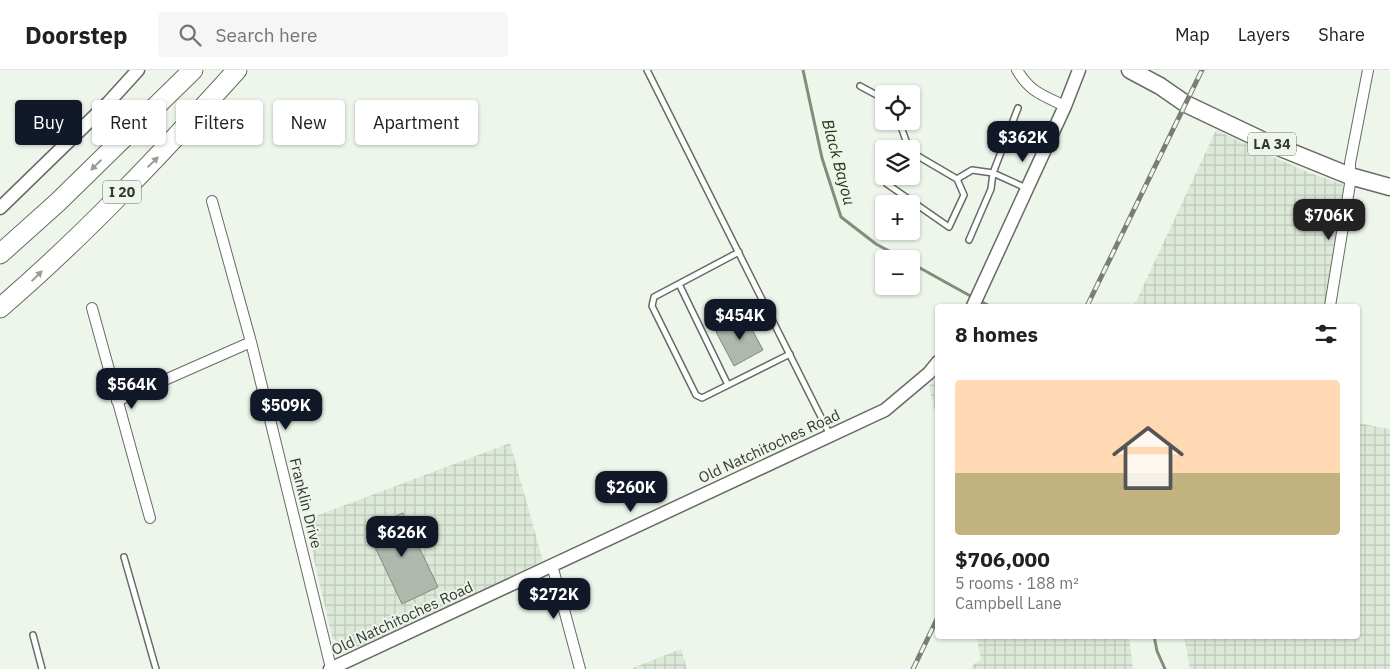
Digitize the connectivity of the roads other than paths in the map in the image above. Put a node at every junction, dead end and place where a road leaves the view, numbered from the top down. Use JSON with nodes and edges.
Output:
{"nodes":[{"id":1,"x":138,"y":70,"type":"edge"},
{"id":2,"x":193,"y":70,"type":"edge"},
{"id":3,"x":238,"y":70,"type":"edge"},
{"id":4,"x":647,"y":70,"type":"edge"},
{"id":5,"x":1017,"y":70,"type":"edge"},
{"id":6,"x":1079,"y":70,"type":"edge"},
{"id":7,"x":1130,"y":70,"type":"edge"},
{"id":8,"x":1147,"y":70,"type":"edge"},
{"id":9,"x":1368,"y":70,"type":"edge"},
{"id":10,"x":860,"y":86,"type":"dead end"},
{"id":11,"x":1160,"y":86,"type":"junction"},
{"id":12,"x":875,"y":94,"type":"edge"},
{"id":13,"x":1065,"y":106,"type":"junction"},
{"id":14,"x":1018,"y":108,"type":"dead end"},
{"id":15,"x":920,"y":157,"type":"edge"},
{"id":16,"x":993,"y":173,"type":"junction"},
{"id":17,"x":1350,"y":176,"type":"junction"},
{"id":18,"x":957,"y":179,"type":"junction"},
{"id":19,"x":889,"y":185,"type":"edge"},
{"id":20,"x":1390,"y":187,"type":"edge"},
{"id":21,"x":1027,"y":188,"type":"junction"},
{"id":22,"x":212,"y":201,"type":"dead end"},
{"id":23,"x":0,"y":208,"type":"edge"},
{"id":24,"x":968,"y":240,"type":"dead end"},
{"id":25,"x":739,"y":252,"type":"junction"},
{"id":26,"x":0,"y":254,"type":"edge"},
{"id":27,"x":679,"y":284,"type":"junction"},
{"id":28,"x":974,"y":304,"type":"edge"},
{"id":29,"x":1330,"y":304,"type":"edge"},
{"id":30,"x":0,"y":308,"type":"edge"},
{"id":31,"x":92,"y":308,"type":"dead end"},
{"id":32,"x":251,"y":342,"type":"junction"},
{"id":33,"x":790,"y":354,"type":"junction"},
{"id":34,"x":935,"y":366,"type":"edge"},
{"id":35,"x":728,"y":385,"type":"junction"},
{"id":36,"x":117,"y":401,"type":"junction"},
{"id":37,"x":830,"y":436,"type":"junction"},
{"id":38,"x":150,"y":518,"type":"dead end"},
{"id":39,"x":124,"y":557,"type":"dead end"},
{"id":40,"x":552,"y":565,"type":"junction"},
{"id":41,"x":33,"y":635,"type":"dead end"},
{"id":42,"x":42,"y":669,"type":"edge"},
{"id":43,"x":156,"y":669,"type":"edge"},
{"id":44,"x":331,"y":669,"type":"edge"},
{"id":45,"x":580,"y":669,"type":"edge"}],
"edges":[{"from":1,"to":23,"type":"street"},
{"from":2,"to":26,"type":"highway","number":"I 20","one_way":true},
{"from":30,"to":3,"type":"highway","number":"I 20","one_way":true},
{"from":4,"to":25,"type":"lane"},
{"from":5,"to":13,"type":"street"},
{"from":6,"to":13,"type":"street"},
{"from":7,"to":11,"type":"main road","number":"LA 34"},
{"from":8,"to":11,"type":"main road","number":"LA 34"},
{"from":9,"to":17,"type":"street"},
{"from":10,"to":12,"type":"lane"},
{"from":11,"to":17,"type":"main road","number":"LA 34"},
{"from":13,"to":21,"type":"street"},
{"from":14,"to":16,"type":"lane"},
{"from":15,"to":18,"type":"lane"},
{"from":16,"to":18,"type":"lane"},
{"from":16,"to":21,"type":"lane"},
{"from":16,"to":24,"type":"lane"},
{"from":17,"to":20,"type":"main road","number":"LA 34"},
{"from":17,"to":29,"type":"street"},
{"from":18,"to":19,"type":"lane"},
{"from":21,"to":28,"type":"street"},
{"from":22,"to":32,"type":"street","name":"Franklin Drive"},
{"from":25,"to":27,"type":"lane"},
{"from":25,"to":33,"type":"lane"},
{"from":27,"to":35,"type":"lane"},
{"from":27,"to":35,"type":"lane"},
{"from":31,"to":36,"type":"street"},
{"from":32,"to":36,"type":"street"},
{"from":32,"to":44,"type":"street","name":"Franklin Drive"},
{"from":33,"to":35,"type":"lane"},
{"from":33,"to":37,"type":"lane"},
{"from":34,"to":37,"type":"street","name":"Old Natchitoches Road"},
{"from":36,"to":38,"type":"street"},
{"from":37,"to":40,"type":"street","name":"Old Natchitoches Road"},
{"from":39,"to":43,"type":"lane"},
{"from":40,"to":44,"type":"street","name":"Old Natchitoches Road"},
{"from":40,"to":45,"type":"street"},
{"from":41,"to":42,"type":"lane"}]}
